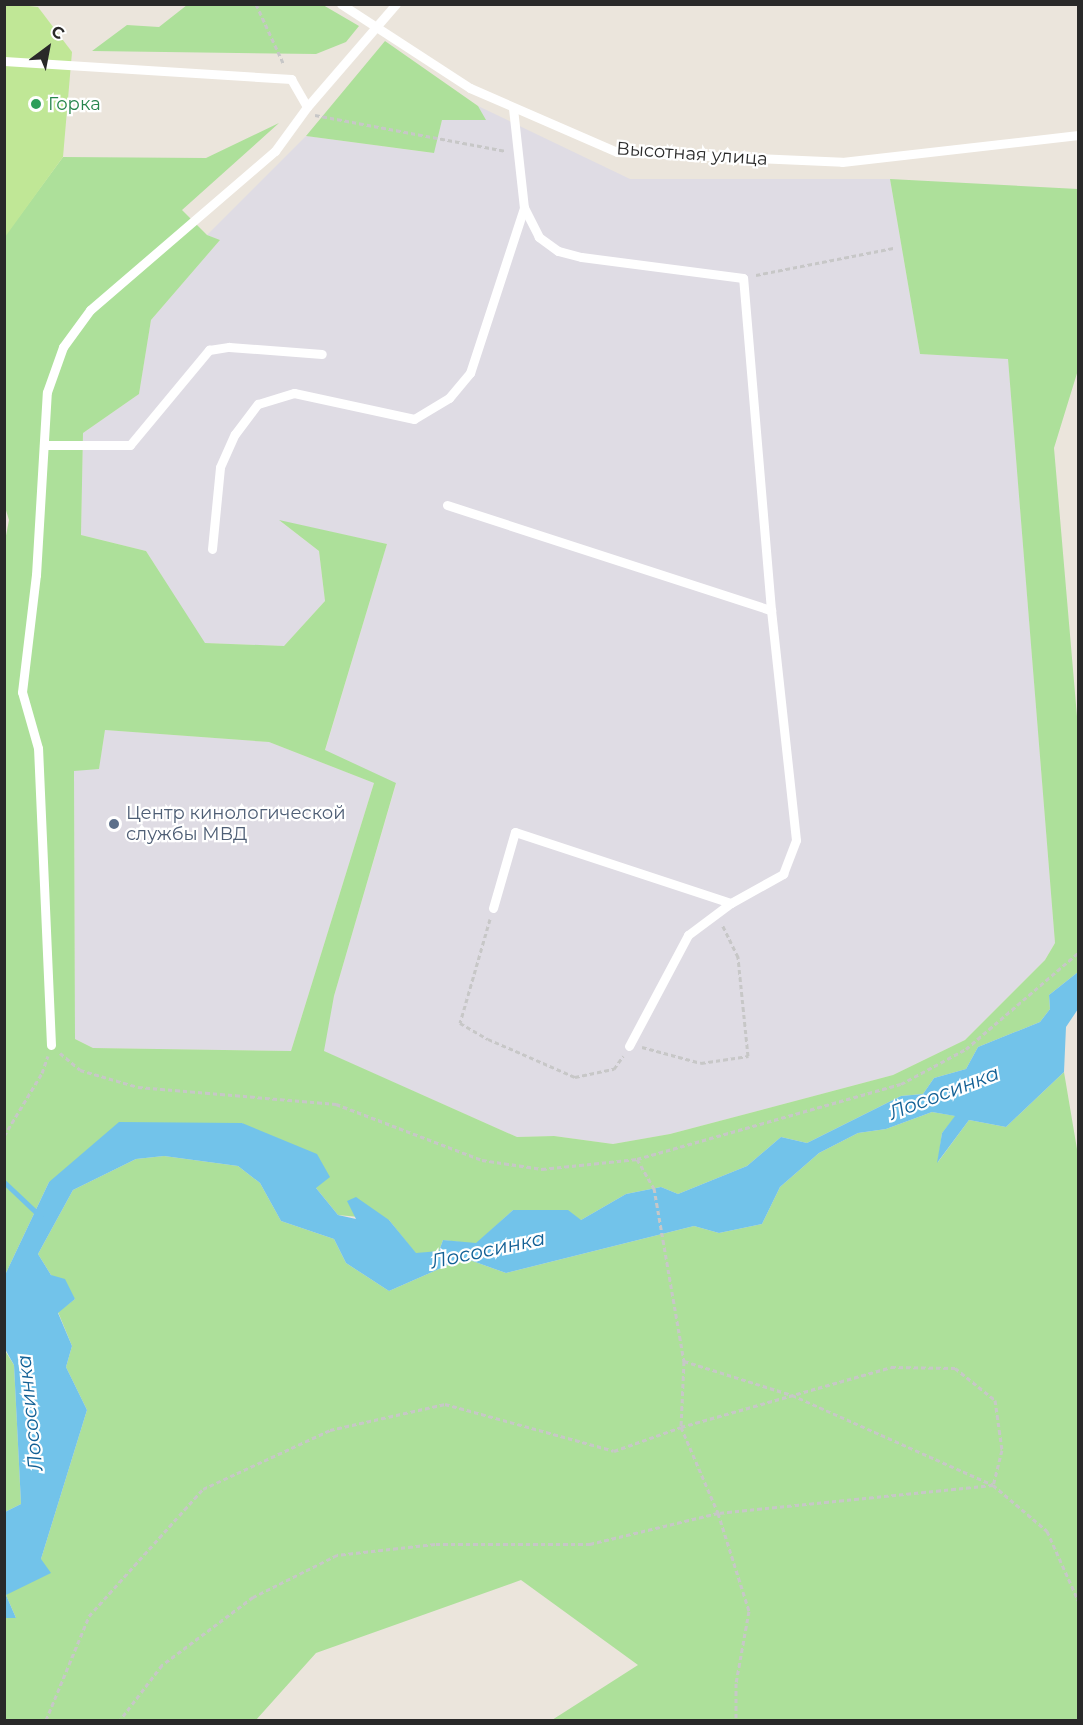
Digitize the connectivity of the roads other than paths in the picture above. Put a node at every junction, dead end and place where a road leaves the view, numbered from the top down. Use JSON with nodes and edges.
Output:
{"nodes":[{"id":1,"x":342,"y":4,"type":"edge"},
{"id":2,"x":396,"y":4,"type":"edge"},
{"id":3,"x":376,"y":26,"type":"junction"},
{"id":4,"x":4,"y":61,"type":"edge"},
{"id":5,"x":307,"y":107,"type":"junction"},
{"id":6,"x":513,"y":109,"type":"junction"},
{"id":7,"x":1078,"y":135,"type":"edge"},
{"id":8,"x":524,"y":208,"type":"junction"},
{"id":9,"x":322,"y":354,"type":"dead end"},
{"id":10,"x":44,"y":445,"type":"junction"},
{"id":11,"x":447,"y":505,"type":"dead end"},
{"id":12,"x":212,"y":549,"type":"dead end"},
{"id":13,"x":771,"y":610,"type":"junction"},
{"id":14,"x":731,"y":903,"type":"junction"},
{"id":15,"x":493,"y":908,"type":"road end"},
{"id":16,"x":51,"y":1045,"type":"road end"},
{"id":17,"x":629,"y":1046,"type":"road end"}],
"edges":[{"from":1,"to":3,"type":"lane","name":"Высотная улица"},
{"from":2,"to":3,"type":"lane"},
{"from":3,"to":5,"type":"lane"},
{"from":3,"to":6,"type":"lane","name":"Высотная улица"},
{"from":4,"to":5,"type":"lane"},
{"from":5,"to":10,"type":"lane"},
{"from":6,"to":7,"type":"lane","name":"Высотная улица"},
{"from":6,"to":8,"type":"lane"},
{"from":8,"to":12,"type":"lane"},
{"from":8,"to":13,"type":"lane"},
{"from":9,"to":10,"type":"lane"},
{"from":10,"to":16,"type":"lane"},
{"from":11,"to":13,"type":"lane"},
{"from":13,"to":14,"type":"lane"},
{"from":14,"to":15,"type":"lane"},
{"from":14,"to":17,"type":"lane"}]}
